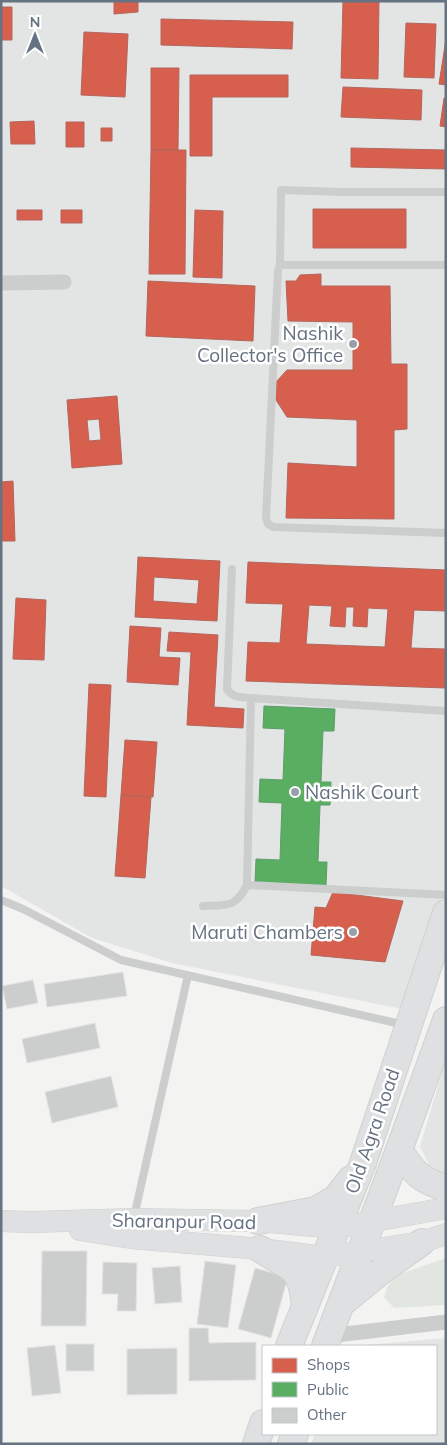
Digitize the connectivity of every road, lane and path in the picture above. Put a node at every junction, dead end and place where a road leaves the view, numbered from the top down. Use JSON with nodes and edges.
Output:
{"nodes":[{"id":1,"x":446,"y":192,"type":"edge"},
{"id":2,"x":280,"y":265,"type":"junction"},
{"id":3,"x":446,"y":265,"type":"edge"},
{"id":4,"x":64,"y":282,"type":"dead end"},
{"id":5,"x":1,"y":283,"type":"edge"},
{"id":6,"x":446,"y":533,"type":"edge"},
{"id":7,"x":232,"y":569,"type":"dead end"},
{"id":8,"x":251,"y":698,"type":"junction"},
{"id":9,"x":446,"y":711,"type":"edge"},
{"id":10,"x":247,"y":885,"type":"junction"},
{"id":11,"x":446,"y":895,"type":"edge"},
{"id":12,"x":1,"y":900,"type":"edge"},
{"id":13,"x":203,"y":906,"type":"dead end"},
{"id":14,"x":446,"y":913,"type":"edge"},
{"id":15,"x":188,"y":975,"type":"junction"},
{"id":16,"x":446,"y":1020,"type":"edge"},
{"id":17,"x":407,"y":1026,"type":"junction"},
{"id":18,"x":399,"y":1150,"type":"junction"},
{"id":19,"x":363,"y":1163,"type":"junction"},
{"id":20,"x":446,"y":1188,"type":"edge"},
{"id":21,"x":446,"y":1208,"type":"edge"},
{"id":22,"x":134,"y":1219,"type":"junction"},
{"id":23,"x":1,"y":1221,"type":"edge"},
{"id":24,"x":258,"y":1221,"type":"junction"},
{"id":25,"x":31,"y":1222,"type":"junction"},
{"id":26,"x":371,"y":1222,"type":"junction"},
{"id":27,"x":336,"y":1228,"type":"junction"},
{"id":28,"x":434,"y":1238,"type":"edge"},
{"id":29,"x":260,"y":1249,"type":"junction"},
{"id":30,"x":360,"y":1253,"type":"junction"},
{"id":31,"x":324,"y":1257,"type":"junction"},
{"id":32,"x":340,"y":1304,"type":"junction"},
{"id":33,"x":305,"y":1305,"type":"junction"},
{"id":34,"x":446,"y":1322,"type":"edge"},
{"id":35,"x":326,"y":1341,"type":"edge"},
{"id":36,"x":289,"y":1345,"type":"edge"},
{"id":37,"x":262,"y":1426,"type":"edge"},
{"id":38,"x":256,"y":1444,"type":"edge"}],
"edges":[{"from":1,"to":2,"type":"lane"},
{"from":2,"to":3,"type":"lane"},
{"from":2,"to":6,"type":"lane"},
{"from":4,"to":5,"type":"street"},
{"from":7,"to":8,"type":"lane"},
{"from":8,"to":9,"type":"lane"},
{"from":8,"to":10,"type":"lane"},
{"from":10,"to":11,"type":"lane"},
{"from":10,"to":13,"type":"lane"},
{"from":12,"to":15,"type":"lane"},
{"from":14,"to":17,"type":"highway","name":"Old Agra Road"},
{"from":15,"to":17,"type":"lane"},
{"from":15,"to":22,"type":"lane"},
{"from":16,"to":18,"type":"highway","name":"Old Agra Road"},
{"from":17,"to":19,"type":"highway","name":"Old Agra Road"},
{"from":18,"to":20,"type":"highway"},
{"from":18,"to":26,"type":"highway","name":"Old Agra Road"},
{"from":19,"to":24,"type":"highway"},
{"from":19,"to":27,"type":"highway","name":"Old Agra Road"},
{"from":21,"to":26,"type":"main road","name":"Sharanpur Road"},
{"from":22,"to":24,"type":"main road","name":"Sharanpur Road"},
{"from":22,"to":25,"type":"main road","name":"Sharanpur Road"},
{"from":23,"to":25,"type":"main road","name":"Sharanpur Road"},
{"from":24,"to":27,"type":"main road","name":"Sharanpur Road"},
{"from":25,"to":29,"type":"main road","name":"Sharanpur Road"},
{"from":26,"to":27,"type":"main road","name":"Sharanpur Road"},
{"from":26,"to":30,"type":"highway","name":"Old Agra Road"},
{"from":27,"to":31,"type":"highway","name":"Old Agra Road"},
{"from":28,"to":30,"type":"main road","name":"Sharanpur Road"},
{"from":28,"to":32,"type":"highway"},
{"from":29,"to":31,"type":"main road","name":"Sharanpur Road"},
{"from":29,"to":33,"type":"highway"},
{"from":30,"to":31,"type":"main road","name":"Sharanpur Road"},
{"from":30,"to":32,"type":"highway","name":"Old Agra Road"},
{"from":31,"to":33,"type":"highway","name":"Old Agra Road"},
{"from":32,"to":35,"type":"highway","name":"Old Agra Road"},
{"from":33,"to":36,"type":"highway","name":"Old Agra Road"},
{"from":34,"to":35,"type":"street"},
{"from":37,"to":38,"type":"highway"}]}
